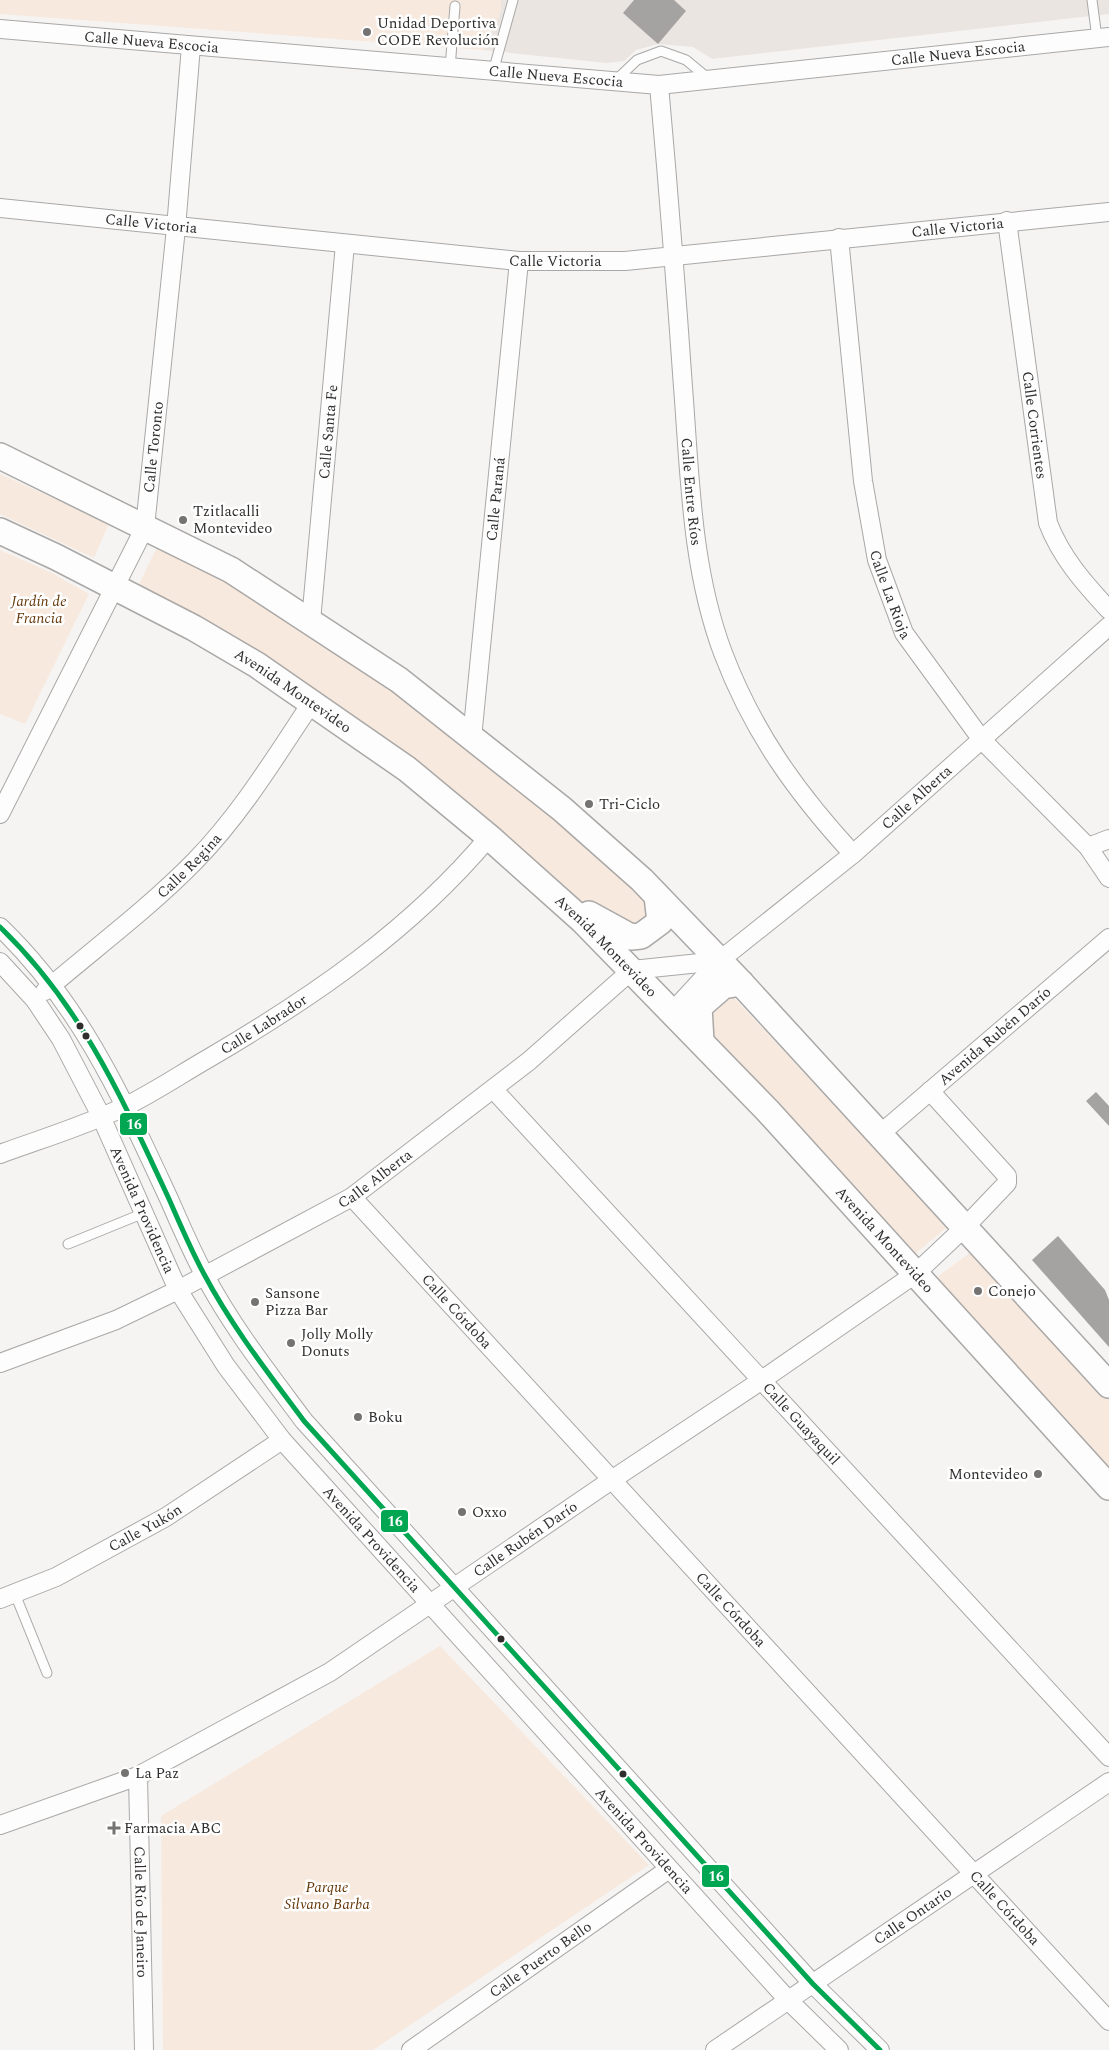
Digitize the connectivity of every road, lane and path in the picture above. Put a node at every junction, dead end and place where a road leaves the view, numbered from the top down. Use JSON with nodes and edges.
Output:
{"nodes":[{"id":1,"x":513,"y":0,"type":"edge"},
{"id":2,"x":1092,"y":0,"type":"edge"},
{"id":3,"x":455,"y":6,"type":"dead end"},
{"id":4,"x":0,"y":29,"type":"edge"},
{"id":5,"x":1103,"y":37,"type":"edge"},
{"id":6,"x":191,"y":46,"type":"junction"},
{"id":7,"x":450,"y":68,"type":"junction"},
{"id":8,"x":493,"y":72,"type":"junction"},
{"id":9,"x":709,"y":79,"type":"junction"},
{"id":10,"x":615,"y":81,"type":"junction"},
{"id":11,"x":659,"y":84,"type":"junction"},
{"id":12,"x":0,"y":208,"type":"edge"},
{"id":13,"x":1109,"y":212,"type":"edge"},
{"id":14,"x":1007,"y":221,"type":"junction"},
{"id":15,"x":176,"y":228,"type":"junction"},
{"id":16,"x":839,"y":238,"type":"junction"},
{"id":17,"x":345,"y":244,"type":"junction"},
{"id":18,"x":674,"y":257,"type":"junction"},
{"id":19,"x":519,"y":261,"type":"junction"},
{"id":20,"x":0,"y":456,"type":"edge"},
{"id":21,"x":145,"y":527,"type":"junction"},
{"id":22,"x":0,"y":531,"type":"edge"},
{"id":23,"x":114,"y":588,"type":"junction"},
{"id":24,"x":1109,"y":610,"type":"edge"},
{"id":25,"x":310,"y":621,"type":"junction"},
{"id":26,"x":1109,"y":626,"type":"edge"},
{"id":27,"x":312,"y":702,"type":"junction"},
{"id":28,"x":472,"y":738,"type":"junction"},
{"id":29,"x":982,"y":740,"type":"junction"},
{"id":30,"x":0,"y":814,"type":"edge"},
{"id":31,"x":489,"y":837,"type":"junction"},
{"id":32,"x":1109,"y":839,"type":"edge"},
{"id":33,"x":1088,"y":847,"type":"junction"},
{"id":34,"x":853,"y":854,"type":"junction"},
{"id":35,"x":1109,"y":878,"type":"edge"},
{"id":36,"x":657,"y":896,"type":"junction"},
{"id":37,"x":562,"y":901,"type":"junction"},
{"id":38,"x":0,"y":927,"type":"edge"},
{"id":39,"x":1109,"y":938,"type":"edge"},
{"id":40,"x":719,"y":961,"type":"junction"},
{"id":41,"x":0,"y":962,"type":"edge"},
{"id":42,"x":632,"y":970,"type":"junction"},
{"id":43,"x":741,"y":983,"type":"junction"},
{"id":44,"x":53,"y":984,"type":"junction"},
{"id":45,"x":35,"y":1000,"type":"junction"},
{"id":46,"x":672,"y":1012,"type":"junction"},
{"id":47,"x":701,"y":1041,"type":"junction"},
{"id":48,"x":493,"y":1089,"type":"junction"},
{"id":49,"x":930,"y":1090,"type":"junction"},
{"id":50,"x":126,"y":1106,"type":"junction"},
{"id":51,"x":101,"y":1117,"type":"junction"},
{"id":52,"x":880,"y":1134,"type":"junction"},
{"id":53,"x":0,"y":1154,"type":"edge"},
{"id":54,"x":352,"y":1197,"type":"junction"},
{"id":55,"x":144,"y":1213,"type":"junction"},
{"id":56,"x":966,"y":1226,"type":"junction"},
{"id":57,"x":68,"y":1244,"type":"dead end"},
{"id":58,"x":915,"y":1274,"type":"junction"},
{"id":59,"x":204,"y":1275,"type":"junction"},
{"id":60,"x":178,"y":1290,"type":"junction"},
{"id":61,"x":0,"y":1363,"type":"edge"},
{"id":62,"x":762,"y":1380,"type":"junction"},
{"id":63,"x":1109,"y":1385,"type":"edge"},
{"id":64,"x":282,"y":1440,"type":"junction"},
{"id":65,"x":613,"y":1479,"type":"junction"},
{"id":66,"x":1109,"y":1487,"type":"edge"},
{"id":67,"x":454,"y":1587,"type":"junction"},
{"id":68,"x":7,"y":1596,"type":"edge"},
{"id":69,"x":430,"y":1604,"type":"junction"},
{"id":70,"x":47,"y":1673,"type":"dead end"},
{"id":71,"x":1109,"y":1757,"type":"edge"},
{"id":72,"x":138,"y":1776,"type":"junction"},
{"id":73,"x":1109,"y":1782,"type":"edge"},
{"id":74,"x":0,"y":1825,"type":"edge"},
{"id":75,"x":670,"y":1869,"type":"junction"},
{"id":76,"x":975,"y":1874,"type":"junction"},
{"id":77,"x":813,"y":1984,"type":"junction"},
{"id":78,"x":789,"y":2001,"type":"junction"},
{"id":79,"x":1109,"y":2021,"type":"edge"},
{"id":80,"x":144,"y":2050,"type":"edge"},
{"id":81,"x":411,"y":2050,"type":"edge"},
{"id":82,"x":716,"y":2050,"type":"edge"},
{"id":83,"x":839,"y":2050,"type":"edge"},
{"id":84,"x":880,"y":2050,"type":"edge"}],
"edges":[{"from":1,"to":8,"type":"lane"},
{"from":2,"to":5,"type":"lane"},
{"from":3,"to":7,"type":"lane"},
{"from":4,"to":6,"type":"street","name":"Calle Nueva Escocia"},
{"from":5,"to":9,"type":"street","name":"Calle Nueva Escocia"},
{"from":6,"to":7,"type":"street","name":"Calle Nueva Escocia"},
{"from":6,"to":15,"type":"street","name":"Calle Toronto"},
{"from":7,"to":8,"type":"street","name":"Calle Nueva Escocia"},
{"from":8,"to":10,"type":"street","name":"Calle Nueva Escocia"},
{"from":9,"to":10,"type":"lane"},
{"from":9,"to":11,"type":"street","name":"Calle Nueva Escocia"},
{"from":10,"to":11,"type":"street","name":"Calle Nueva Escocia"},
{"from":11,"to":18,"type":"street","name":"Calle Entre Ríos"},
{"from":12,"to":15,"type":"street","name":"Calle Victoria"},
{"from":13,"to":14,"type":"street","name":"Calle Victoria"},
{"from":14,"to":16,"type":"street","name":"Calle Victoria"},
{"from":14,"to":24,"type":"street","name":"Calle Corrientes"},
{"from":15,"to":17,"type":"street","name":"Calle Victoria"},
{"from":15,"to":21,"type":"street","name":"Calle Toronto"},
{"from":16,"to":18,"type":"street","name":"Calle Victoria"},
{"from":16,"to":29,"type":"street","name":"Calle La Rioja"},
{"from":17,"to":19,"type":"street","name":"Calle Victoria"},
{"from":17,"to":25,"type":"street","name":"Calle Santa Fe"},
{"from":18,"to":19,"type":"street","name":"Calle Victoria"},
{"from":18,"to":34,"type":"street","name":"Calle Entre Ríos"},
{"from":19,"to":28,"type":"street","name":"Calle Paraná"},
{"from":20,"to":21,"type":"street"},
{"from":21,"to":23,"type":"street","name":"Calle Toronto"},
{"from":21,"to":25,"type":"street"},
{"from":22,"to":23,"type":"street","name":"Avenida Montevideo"},
{"from":23,"to":27,"type":"street","name":"Avenida Montevideo"},
{"from":23,"to":30,"type":"street","name":"Calle Toronto"},
{"from":25,"to":28,"type":"street"},
{"from":26,"to":29,"type":"street","name":"Calle Alberta"},
{"from":27,"to":31,"type":"street","name":"Avenida Montevideo"},
{"from":27,"to":44,"type":"street","name":"Calle Regina"},
{"from":28,"to":36,"type":"street"},
{"from":29,"to":33,"type":"street","name":"Calle La Rioja"},
{"from":29,"to":34,"type":"street","name":"Calle Alberta"},
{"from":31,"to":37,"type":"street","name":"Avenida Montevideo"},
{"from":31,"to":50,"type":"street","name":"Calle Labrador"},
{"from":32,"to":33,"type":"street"},
{"from":33,"to":35,"type":"street","name":"Calle La Rioja"},
{"from":34,"to":40,"type":"street","name":"Calle Alberta"},
{"from":36,"to":37,"type":"street"},
{"from":36,"to":40,"type":"street"},
{"from":37,"to":42,"type":"street","name":"Avenida Montevideo"},
{"from":38,"to":44,"type":"street","name":"Avenida Providencia"},
{"from":39,"to":49,"type":"street","name":"Avenida Rubén Darío"},
{"from":40,"to":42,"type":"street"},
{"from":40,"to":43,"type":"street"},
{"from":40,"to":46,"type":"street","name":"Calle Alberta"},
{"from":41,"to":45,"type":"street","name":"Avenida Providencia"},
{"from":42,"to":46,"type":"street","name":"Avenida Montevideo"},
{"from":42,"to":48,"type":"street","name":"Calle Alberta"},
{"from":43,"to":47,"type":"street"},
{"from":43,"to":52,"type":"street"},
{"from":44,"to":45,"type":"street","name":"Calle Regina"},
{"from":44,"to":50,"type":"street","name":"Avenida Providencia"},
{"from":45,"to":51,"type":"street","name":"Avenida Providencia"},
{"from":46,"to":47,"type":"street","name":"Avenida Montevideo"},
{"from":47,"to":58,"type":"street","name":"Avenida Montevideo"},
{"from":48,"to":54,"type":"street","name":"Calle Alberta"},
{"from":48,"to":62,"type":"street","name":"Calle Guayaquil"},
{"from":49,"to":52,"type":"street","name":"Avenida Rubén Darío"},
{"from":49,"to":56,"type":"street","name":"Calle Rubén Darío"},
{"from":50,"to":51,"type":"street","name":"Calle Labrador"},
{"from":50,"to":59,"type":"street","name":"Avenida Providencia"},
{"from":51,"to":53,"type":"street","name":"Calle Labrador"},
{"from":51,"to":55,"type":"street","name":"Avenida Providencia"},
{"from":52,"to":56,"type":"street"},
{"from":54,"to":59,"type":"street","name":"Calle Alberta"},
{"from":54,"to":65,"type":"street","name":"Calle Córdoba"},
{"from":55,"to":57,"type":"lane"},
{"from":55,"to":60,"type":"street","name":"Avenida Providencia"},
{"from":56,"to":58,"type":"street","name":"Calle Rubén Darío"},
{"from":56,"to":63,"type":"street"},
{"from":58,"to":62,"type":"street","name":"Calle Rubén Darío"},
{"from":58,"to":66,"type":"street","name":"Avenida Montevideo"},
{"from":59,"to":60,"type":"street","name":"Calle Alberta"},
{"from":59,"to":67,"type":"street","name":"Avenida Providencia"},
{"from":60,"to":61,"type":"street","name":"Calle Alberta"},
{"from":60,"to":64,"type":"street","name":"Avenida Providencia"},
{"from":62,"to":65,"type":"street","name":"Calle Rubén Darío"},
{"from":62,"to":71,"type":"street","name":"Calle Guayaquil"},
{"from":64,"to":68,"type":"street","name":"Calle Yukón"},
{"from":64,"to":69,"type":"street","name":"Avenida Providencia"},
{"from":65,"to":67,"type":"street","name":"Calle Rubén Darío"},
{"from":65,"to":76,"type":"street","name":"Calle Córdoba"},
{"from":67,"to":69,"type":"street","name":"Calle Rubén Darío"},
{"from":67,"to":77,"type":"street","name":"Avenida Providencia"},
{"from":68,"to":70,"type":"lane"},
{"from":69,"to":72,"type":"street","name":"Calle Rubén Darío"},
{"from":69,"to":75,"type":"street","name":"Avenida Providencia"},
{"from":72,"to":74,"type":"street","name":"Calle Rubén Darío"},
{"from":72,"to":80,"type":"street","name":"Calle Río de Janeiro"},
{"from":73,"to":76,"type":"street","name":"Calle Ontario"},
{"from":75,"to":78,"type":"street","name":"Avenida Providencia"},
{"from":75,"to":81,"type":"street","name":"Calle Puerto Bello"},
{"from":76,"to":77,"type":"street","name":"Calle Ontario"},
{"from":76,"to":79,"type":"street","name":"Calle Córdoba"},
{"from":77,"to":78,"type":"street","name":"Calle Ontario"},
{"from":77,"to":84,"type":"street","name":"Avenida Providencia"},
{"from":78,"to":82,"type":"street","name":"Calle Ontario"},
{"from":78,"to":83,"type":"street","name":"Avenida Providencia"}]}
